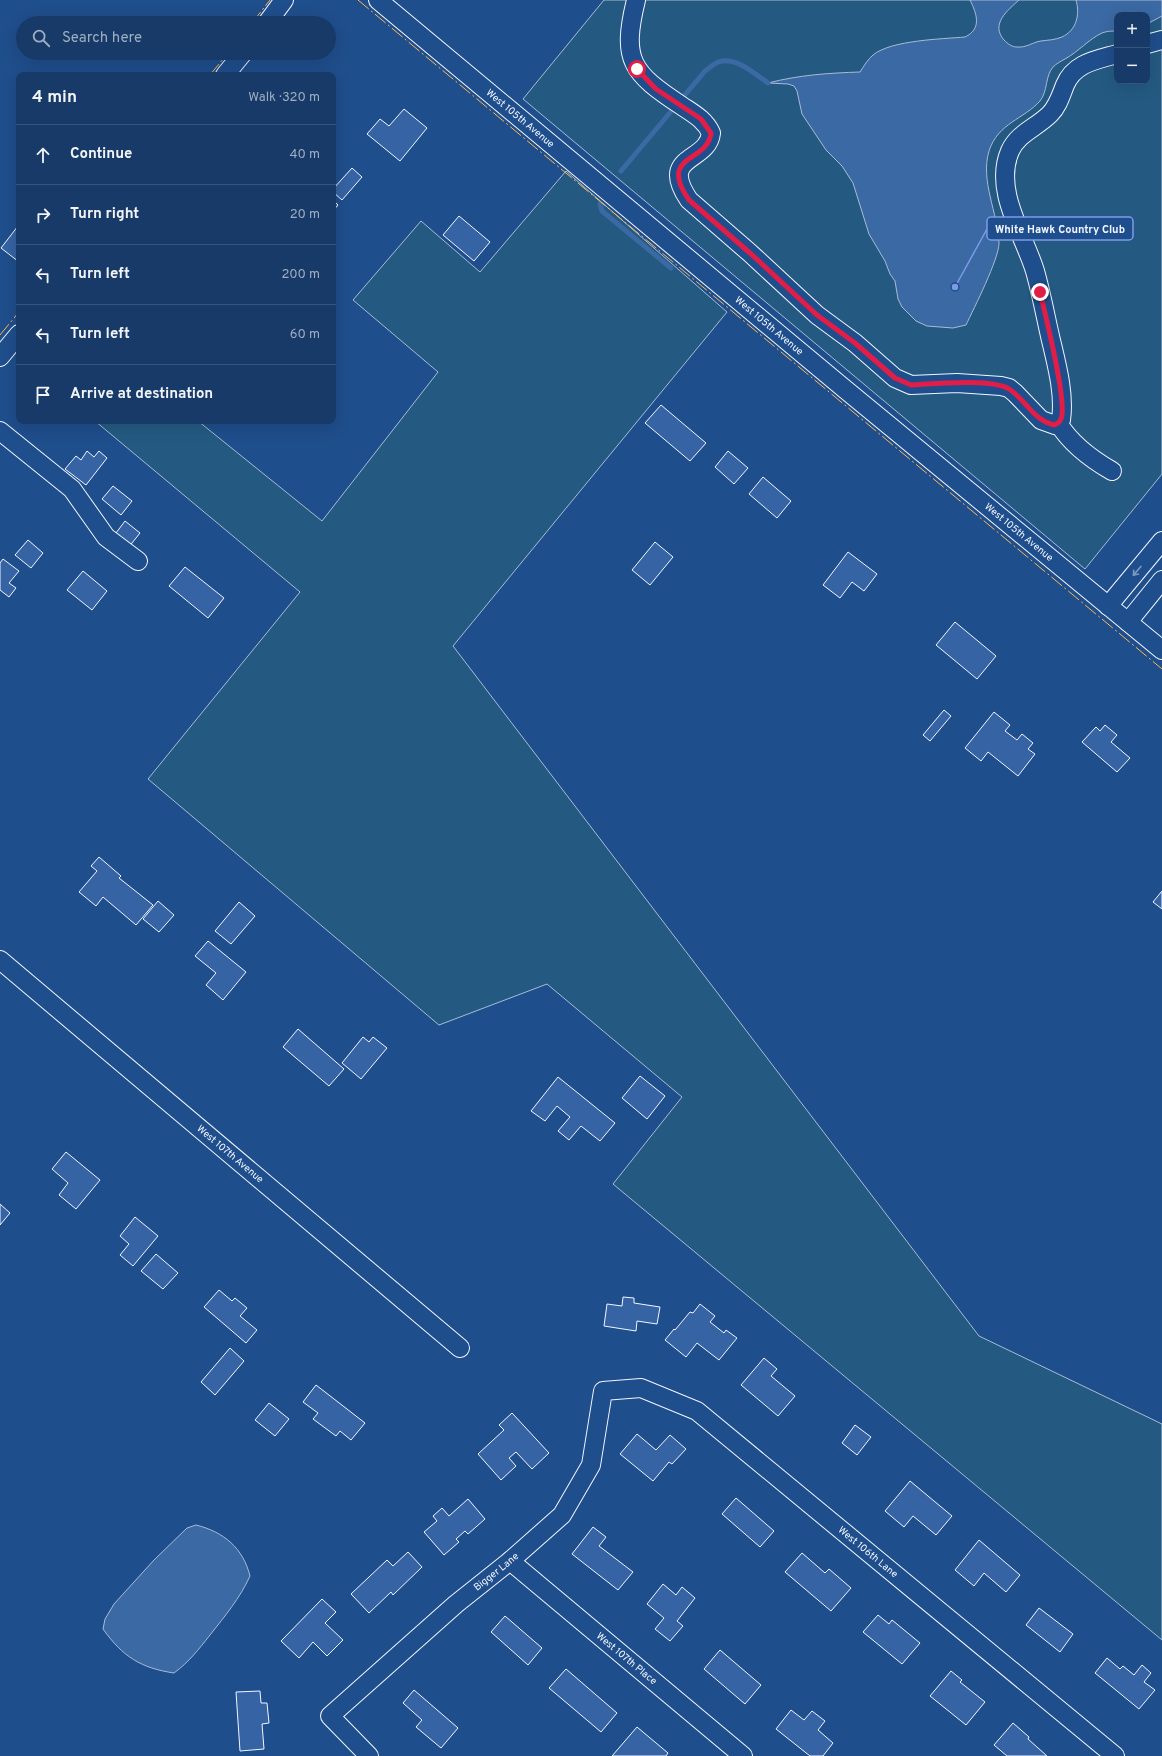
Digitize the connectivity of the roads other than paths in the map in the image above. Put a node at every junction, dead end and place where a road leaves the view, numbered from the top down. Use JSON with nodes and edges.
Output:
{"nodes":[{"id":1,"x":284,"y":0,"type":"edge"},
{"id":2,"x":378,"y":0,"type":"edge"},
{"id":3,"x":636,"y":0,"type":"edge"},
{"id":4,"x":272,"y":16,"type":"edge"},
{"id":5,"x":1162,"y":40,"type":"edge"},
{"id":6,"x":1150,"y":43,"type":"edge"},
{"id":7,"x":1114,"y":55,"type":"edge"},
{"id":8,"x":237,"y":60,"type":"edge"},
{"id":9,"x":227,"y":72,"type":"edge"},
{"id":10,"x":16,"y":338,"type":"edge"},
{"id":11,"x":0,"y":357,"type":"edge"},
{"id":12,"x":1058,"y":423,"type":"junction"},
{"id":13,"x":0,"y":431,"type":"edge"},
{"id":14,"x":1112,"y":471,"type":"dead end"},
{"id":15,"x":1162,"y":541,"type":"edge"},
{"id":16,"x":138,"y":561,"type":"dead end"},
{"id":17,"x":1162,"y":580,"type":"edge"},
{"id":18,"x":1108,"y":606,"type":"junction"},
{"id":19,"x":1128,"y":622,"type":"junction"},
{"id":20,"x":1162,"y":650,"type":"edge"},
{"id":21,"x":0,"y":960,"type":"edge"},
{"id":22,"x":460,"y":1348,"type":"dead end"},
{"id":23,"x":603,"y":1391,"type":"joint"},
{"id":24,"x":510,"y":1562,"type":"junction"},
{"id":25,"x":368,"y":1756,"type":"edge"},
{"id":26,"x":743,"y":1756,"type":"edge"},
{"id":27,"x":1115,"y":1756,"type":"edge"}],
"edges":[{"from":1,"to":4,"type":"street"},
{"from":2,"to":18,"type":"street","name":"West 105th Avenue"},
{"from":3,"to":12,"type":"street"},
{"from":5,"to":6,"type":"street"},
{"from":7,"to":12,"type":"street"},
{"from":8,"to":9,"type":"street"},
{"from":10,"to":11,"type":"street"},
{"from":12,"to":14,"type":"street"},
{"from":13,"to":16,"type":"street"},
{"from":15,"to":18,"type":"street","one_way":true},
{"from":17,"to":19,"type":"street"},
{"from":18,"to":19,"type":"street","name":"West 105th Avenue"},
{"from":19,"to":20,"type":"street","name":"West 105th Avenue"},
{"from":21,"to":22,"type":"street","name":"West 107th Avenue"},
{"from":23,"to":24,"type":"street","name":"Bigger Lane"},
{"from":23,"to":27,"type":"street","name":"West 106th Lane"},
{"from":24,"to":25,"type":"street","name":"Bigger Lane"},
{"from":24,"to":26,"type":"street","name":"West 107th Place"}]}
